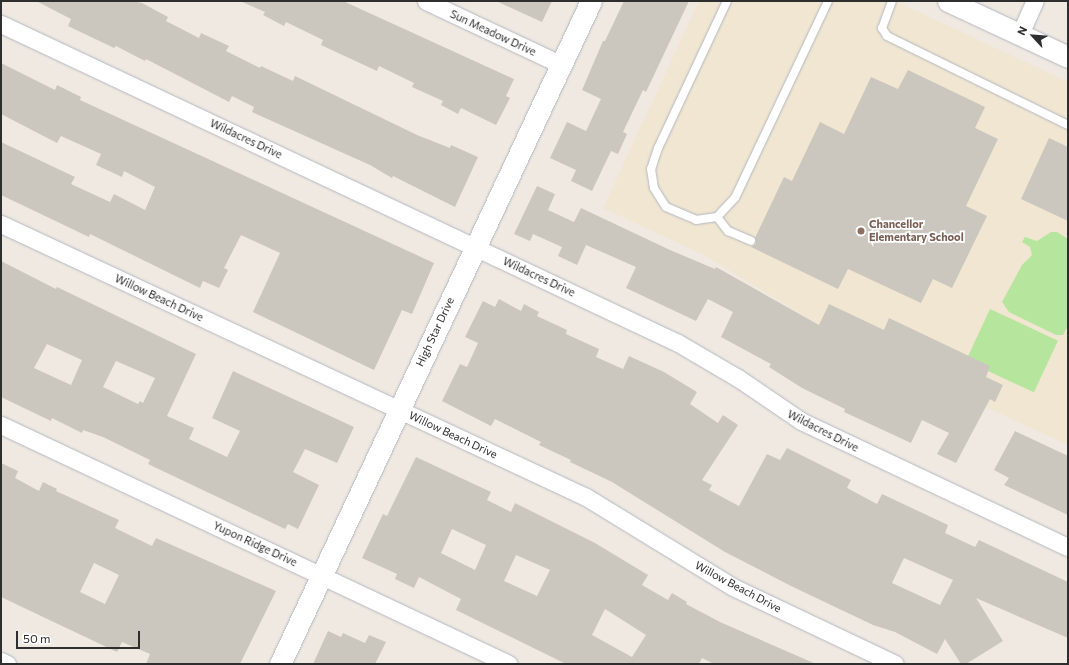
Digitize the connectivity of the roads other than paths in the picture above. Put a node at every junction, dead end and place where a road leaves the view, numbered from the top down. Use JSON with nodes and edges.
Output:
{"nodes":[{"id":1,"x":426,"y":1,"type":"edge"},
{"id":2,"x":590,"y":1,"type":"edge"},
{"id":3,"x":727,"y":1,"type":"edge"},
{"id":4,"x":828,"y":1,"type":"edge"},
{"id":5,"x":892,"y":1,"type":"edge"},
{"id":6,"x":948,"y":1,"type":"edge"},
{"id":7,"x":1035,"y":1,"type":"edge"},
{"id":8,"x":1,"y":24,"type":"edge"},
{"id":9,"x":1020,"y":34,"type":"junction"},
{"id":10,"x":1068,"y":57,"type":"edge"},
{"id":11,"x":560,"y":64,"type":"junction"},
{"id":12,"x":1068,"y":125,"type":"edge"},
{"id":13,"x":717,"y":217,"type":"junction"},
{"id":14,"x":1,"y":224,"type":"edge"},
{"id":15,"x":751,"y":241,"type":"dead end"},
{"id":16,"x":475,"y":247,"type":"junction"},
{"id":17,"x":398,"y":410,"type":"junction"},
{"id":18,"x":1,"y":425,"type":"edge"},
{"id":19,"x":1068,"y":547,"type":"edge"},
{"id":20,"x":321,"y":575,"type":"junction"},
{"id":21,"x":1,"y":661,"type":"edge"},
{"id":22,"x":7,"y":664,"type":"edge"},
{"id":23,"x":280,"y":664,"type":"edge"},
{"id":24,"x":509,"y":664,"type":"edge"},
{"id":25,"x":895,"y":664,"type":"edge"}],
"edges":[{"from":1,"to":11,"type":"street","name":"Sun Meadow Drive"},
{"from":2,"to":11,"type":"street","name":"High Star Drive"},
{"from":3,"to":13,"type":"lane"},
{"from":4,"to":13,"type":"lane"},
{"from":5,"to":12,"type":"lane"},
{"from":6,"to":9,"type":"street"},
{"from":7,"to":9,"type":"street"},
{"from":8,"to":16,"type":"street","name":"Wildacres Drive"},
{"from":9,"to":10,"type":"street"},
{"from":11,"to":16,"type":"street","name":"High Star Drive"},
{"from":13,"to":15,"type":"lane"},
{"from":14,"to":17,"type":"street","name":"Willow Beach Drive"},
{"from":16,"to":17,"type":"street","name":"High Star Drive"},
{"from":16,"to":19,"type":"street","name":"Wildacres Drive"},
{"from":17,"to":20,"type":"street","name":"High Star Drive"},
{"from":17,"to":25,"type":"street","name":"Willow Beach Drive"},
{"from":18,"to":20,"type":"street","name":"Yupon Ridge Drive"},
{"from":20,"to":23,"type":"street","name":"High Star Drive"},
{"from":20,"to":24,"type":"street","name":"Yupon Ridge Drive"},
{"from":21,"to":22,"type":"street"}]}
